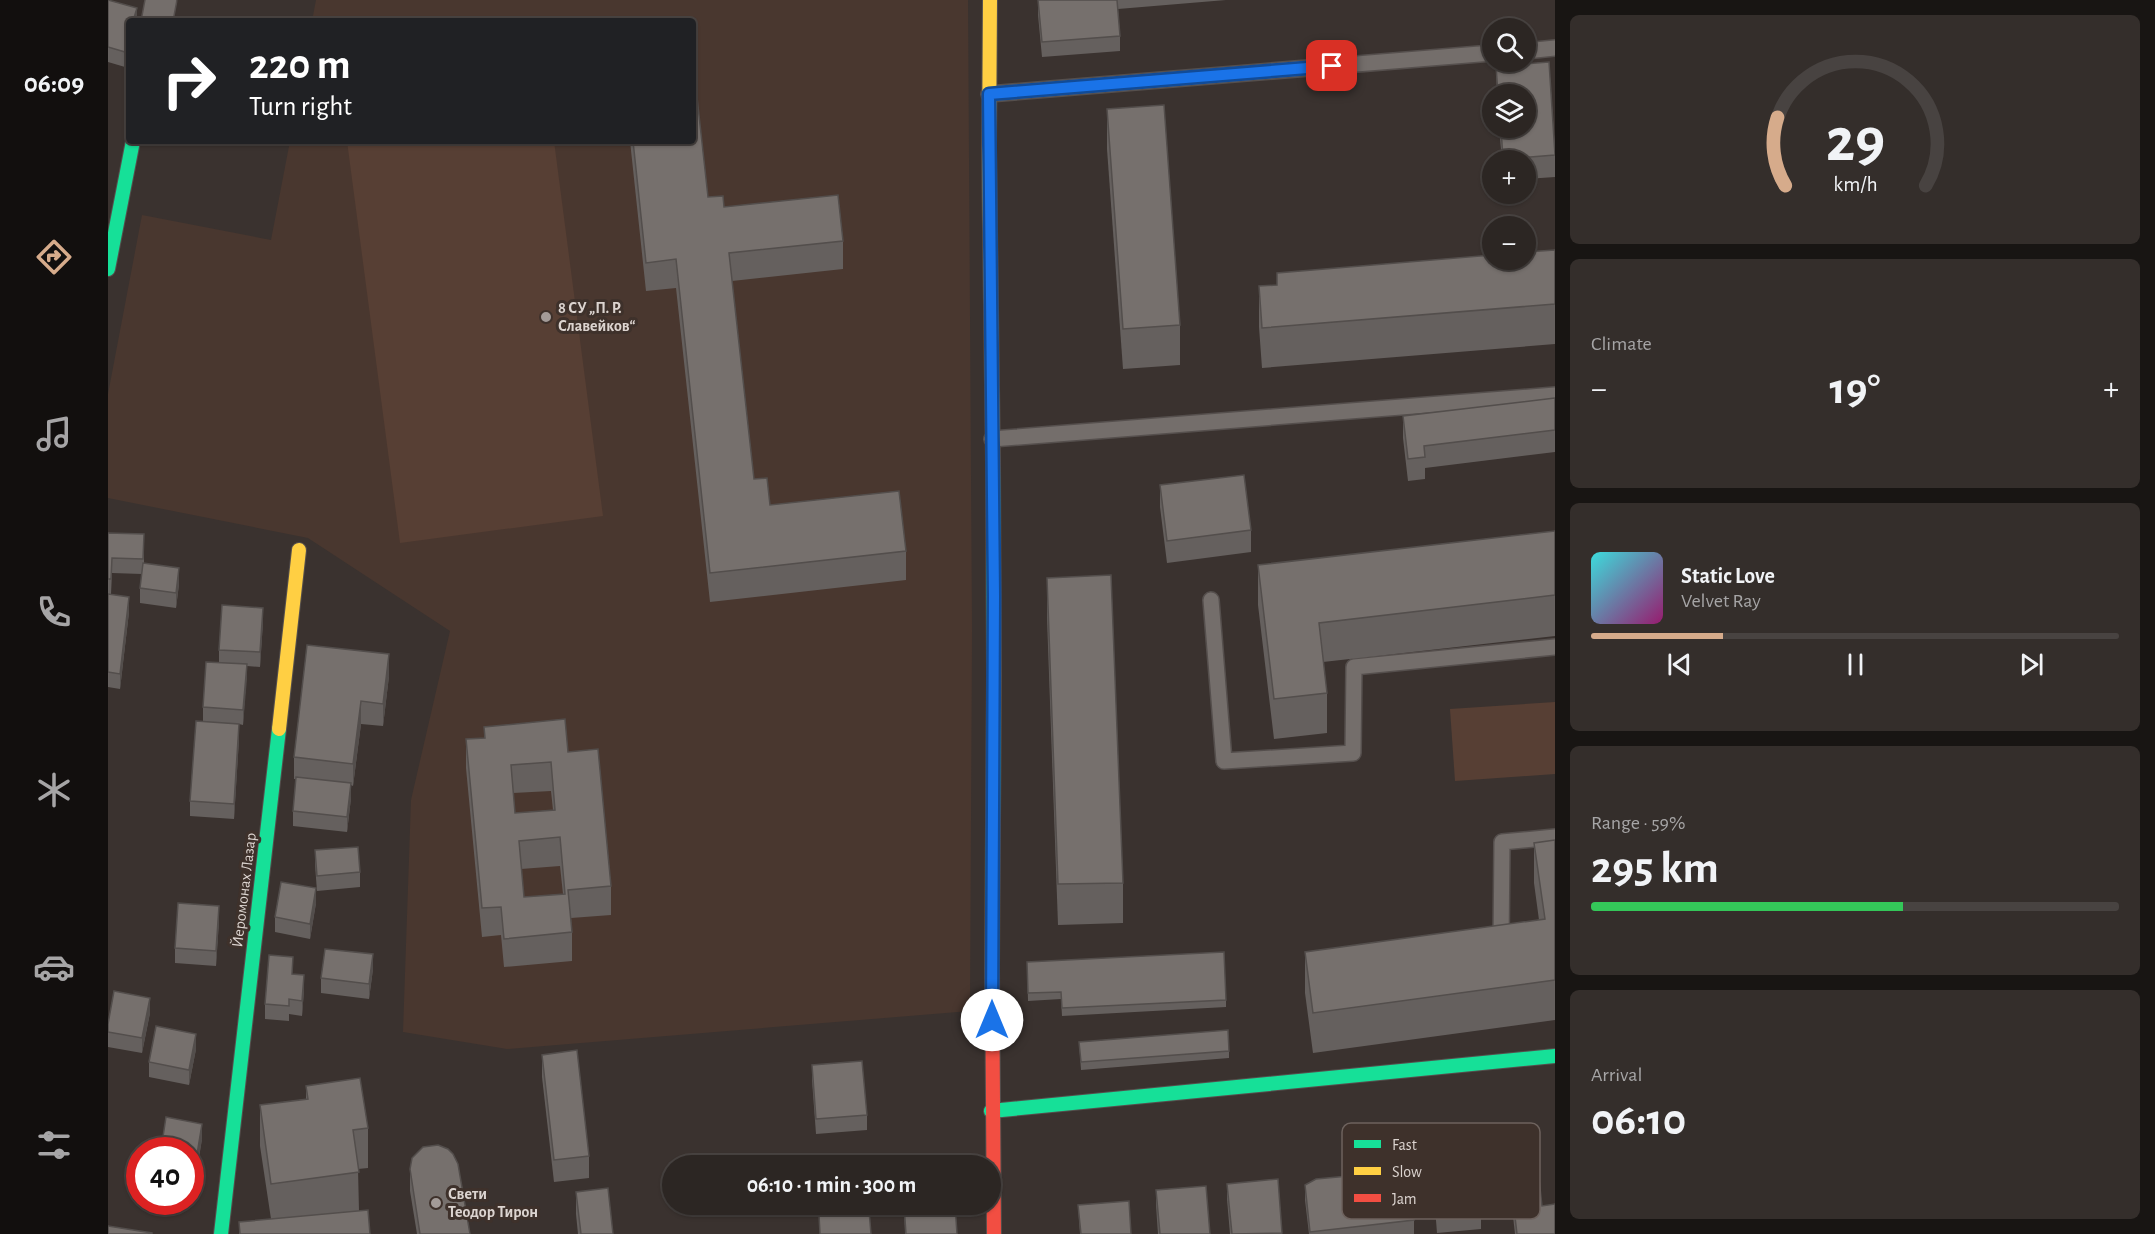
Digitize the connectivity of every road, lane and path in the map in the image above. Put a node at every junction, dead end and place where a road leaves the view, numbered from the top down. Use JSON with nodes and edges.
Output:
{"nodes":[{"id":1,"x":161,"y":0,"type":"edge"},
{"id":2,"x":990,"y":0,"type":"edge"},
{"id":3,"x":158,"y":18,"type":"edge"},
{"id":4,"x":1555,"y":48,"type":"edge"},
{"id":5,"x":1536,"y":50,"type":"edge"},
{"id":6,"x":1482,"y":54,"type":"edge"},
{"id":7,"x":989,"y":94,"type":"junction"},
{"id":8,"x":132,"y":144,"type":"edge"},
{"id":9,"x":108,"y":269,"type":"edge"},
{"id":10,"x":1555,"y":395,"type":"edge"},
{"id":11,"x":992,"y":439,"type":"junction"},
{"id":12,"x":299,"y":550,"type":"dead end"},
{"id":13,"x":1211,"y":600,"type":"dead end"},
{"id":14,"x":1555,"y":647,"type":"edge"},
{"id":15,"x":1555,"y":837,"type":"edge"},
{"id":16,"x":1501,"y":956,"type":"edge"},
{"id":17,"x":1555,"y":1056,"type":"edge"},
{"id":18,"x":991,"y":1111,"type":"junction"},
{"id":19,"x":221,"y":1234,"type":"edge"},
{"id":20,"x":994,"y":1234,"type":"edge"}],
"edges":[{"from":1,"to":3,"type":"street"},
{"from":2,"to":7,"type":"street"},
{"from":4,"to":5,"type":"lane"},
{"from":6,"to":7,"type":"lane"},
{"from":7,"to":11,"type":"street"},
{"from":8,"to":9,"type":"street"},
{"from":10,"to":11,"type":"lane"},
{"from":11,"to":18,"type":"street"},
{"from":12,"to":19,"type":"street","name":"Йеромонах Лазар"},
{"from":13,"to":14,"type":"lane"},
{"from":15,"to":16,"type":"lane"},
{"from":17,"to":18,"type":"street"},
{"from":18,"to":20,"type":"street"}]}
